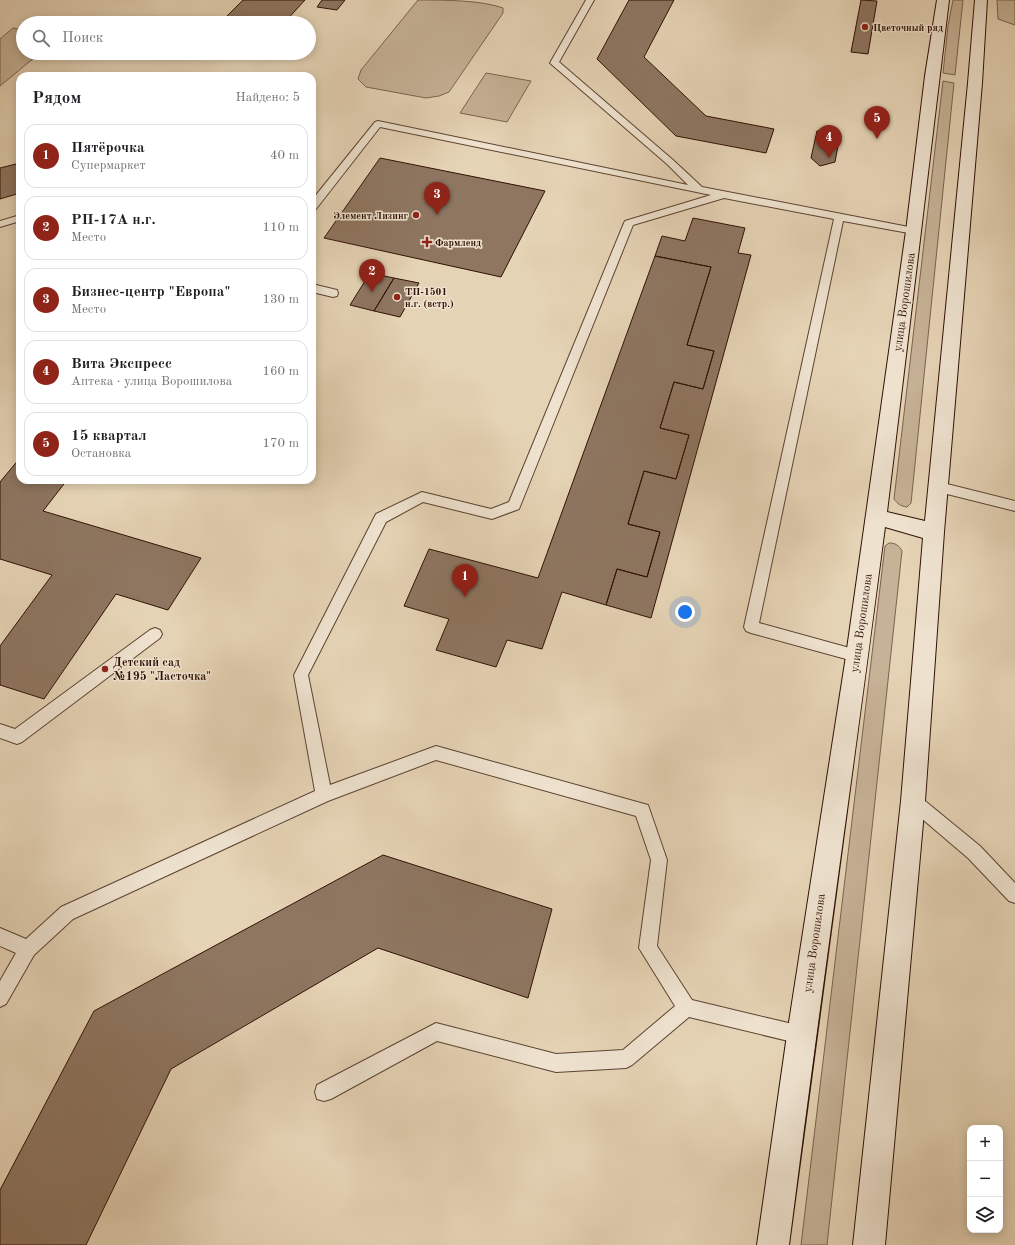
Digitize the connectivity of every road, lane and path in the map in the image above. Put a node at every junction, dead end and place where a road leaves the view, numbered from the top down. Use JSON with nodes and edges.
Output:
{"nodes":[{"id":1,"x":590,"y":0,"type":"edge"},
{"id":2,"x":943,"y":0,"type":"edge"},
{"id":3,"x":981,"y":0,"type":"edge"},
{"id":4,"x":700,"y":190,"type":"junction"},
{"id":5,"x":722,"y":195,"type":"junction"},
{"id":6,"x":316,"y":203,"type":"edge"},
{"id":7,"x":840,"y":217,"type":"junction"},
{"id":8,"x":16,"y":219,"type":"edge"},
{"id":9,"x":0,"y":224,"type":"edge"},
{"id":10,"x":914,"y":231,"type":"junction"},
{"id":11,"x":316,"y":289,"type":"edge"},
{"id":12,"x":333,"y":293,"type":"dead end"},
{"id":13,"x":939,"y":487,"type":"junction"},
{"id":14,"x":1015,"y":506,"type":"edge"},
{"id":15,"x":876,"y":517,"type":"junction"},
{"id":16,"x":934,"y":532,"type":"junction"},
{"id":17,"x":155,"y":634,"type":"dead end"},
{"id":18,"x":857,"y":656,"type":"junction"},
{"id":19,"x":0,"y":731,"type":"edge"},
{"id":20,"x":324,"y":795,"type":"junction"},
{"id":21,"x":913,"y":801,"type":"junction"},
{"id":22,"x":1015,"y":895,"type":"edge"},
{"id":23,"x":0,"y":938,"type":"edge"},
{"id":24,"x":28,"y":949,"type":"junction"},
{"id":25,"x":0,"y":998,"type":"edge"},
{"id":26,"x":687,"y":1008,"type":"junction"},
{"id":27,"x":801,"y":1035,"type":"junction"},
{"id":28,"x":324,"y":1092,"type":"dead end"},
{"id":29,"x":773,"y":1245,"type":"edge"},
{"id":30,"x":869,"y":1245,"type":"edge"}],
"edges":[{"from":1,"to":4,"type":"lane"},
{"from":2,"to":10,"type":"main road","name":"улица Ворошилова"},
{"from":3,"to":13,"type":"main road"},
{"from":4,"to":5,"type":"lane"},
{"from":4,"to":6,"type":"lane"},
{"from":5,"to":7,"type":"lane"},
{"from":5,"to":20,"type":"lane"},
{"from":7,"to":10,"type":"lane"},
{"from":7,"to":18,"type":"lane"},
{"from":8,"to":9,"type":"lane"},
{"from":10,"to":15,"type":"main road","name":"улица Ворошилова"},
{"from":11,"to":12,"type":"lane"},
{"from":13,"to":14,"type":"lane"},
{"from":13,"to":16,"type":"main road"},
{"from":15,"to":16,"type":"main road"},
{"from":15,"to":18,"type":"main road","name":"улица Ворошилова"},
{"from":16,"to":21,"type":"main road"},
{"from":17,"to":19,"type":"lane"},
{"from":18,"to":27,"type":"main road","name":"улица Ворошилова"},
{"from":20,"to":24,"type":"lane"},
{"from":20,"to":26,"type":"lane"},
{"from":21,"to":22,"type":"lane"},
{"from":21,"to":30,"type":"main road"},
{"from":23,"to":24,"type":"lane"},
{"from":24,"to":25,"type":"lane"},
{"from":26,"to":27,"type":"lane"},
{"from":26,"to":28,"type":"lane"},
{"from":27,"to":29,"type":"main road","name":"улица Ворошилова"}]}
